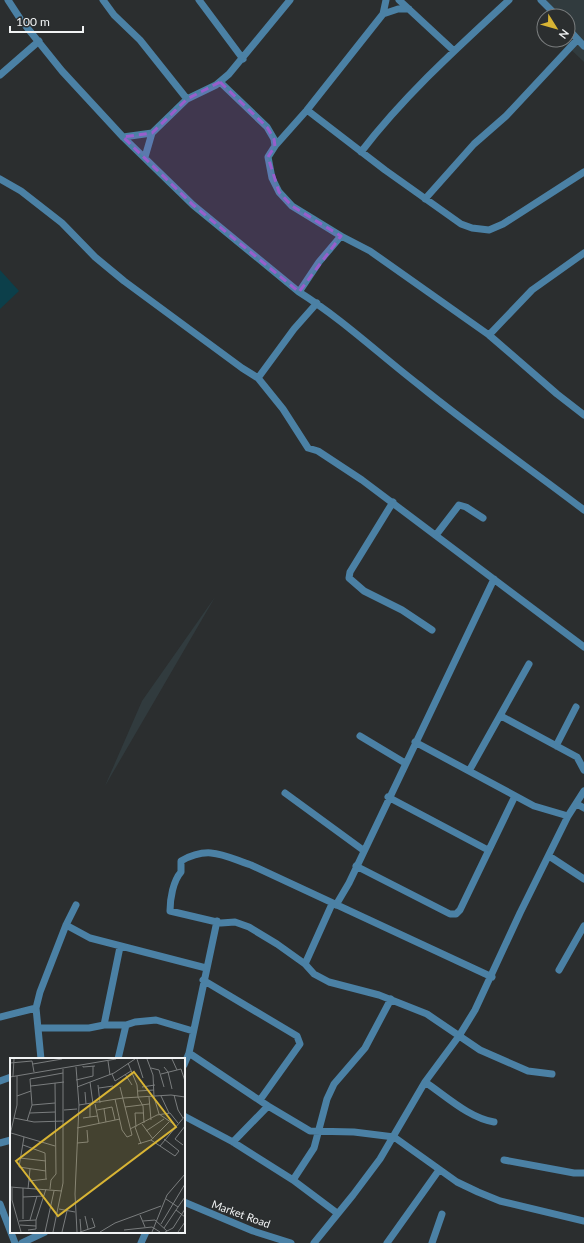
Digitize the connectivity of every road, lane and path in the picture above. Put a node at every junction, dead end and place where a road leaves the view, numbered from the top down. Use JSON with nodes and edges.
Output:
{"nodes":[{"id":1,"x":8,"y":0,"type":"edge"},
{"id":2,"x":103,"y":0,"type":"edge"},
{"id":3,"x":209,"y":0,"type":"edge"},
{"id":4,"x":290,"y":0,"type":"edge"},
{"id":5,"x":386,"y":0,"type":"edge"},
{"id":6,"x":399,"y":0,"type":"edge"},
{"id":7,"x":509,"y":0,"type":"edge"},
{"id":8,"x":541,"y":0,"type":"edge"},
{"id":9,"x":201,"y":3,"type":"edge"},
{"id":10,"x":549,"y":8,"type":"edge"},
{"id":11,"x":409,"y":9,"type":"junction"},
{"id":12,"x":383,"y":14,"type":"junction"},
{"id":13,"x":39,"y":40,"type":"junction"},
{"id":14,"x":577,"y":40,"type":"joint"},
{"id":15,"x":584,"y":46,"type":"edge"},
{"id":16,"x":454,"y":51,"type":"junction"},
{"id":17,"x":243,"y":59,"type":"junction"},
{"id":18,"x":0,"y":75,"type":"edge"},
{"id":19,"x":220,"y":82,"type":"junction"},
{"id":20,"x":187,"y":99,"type":"junction"},
{"id":21,"x":307,"y":110,"type":"junction"},
{"id":22,"x":152,"y":133,"type":"junction"},
{"id":23,"x":123,"y":137,"type":"junction"},
{"id":24,"x":275,"y":146,"type":"junction"},
{"id":25,"x":361,"y":152,"type":"junction"},
{"id":26,"x":146,"y":157,"type":"junction"},
{"id":27,"x":584,"y":172,"type":"edge"},
{"id":28,"x":0,"y":179,"type":"edge"},
{"id":29,"x":425,"y":199,"type":"junction"},
{"id":30,"x":341,"y":236,"type":"junction"},
{"id":31,"x":584,"y":253,"type":"edge"},
{"id":32,"x":299,"y":292,"type":"junction"},
{"id":33,"x":317,"y":303,"type":"junction"},
{"id":34,"x":489,"y":335,"type":"junction"},
{"id":35,"x":258,"y":378,"type":"junction"},
{"id":36,"x":584,"y":415,"type":"edge"},
{"id":37,"x":393,"y":502,"type":"junction"},
{"id":38,"x":584,"y":510,"type":"edge"},
{"id":39,"x":482,"y":518,"type":"dead end"},
{"id":40,"x":436,"y":535,"type":"junction"},
{"id":41,"x":494,"y":579,"type":"junction"},
{"id":42,"x":432,"y":630,"type":"dead end"},
{"id":43,"x":584,"y":647,"type":"edge"},
{"id":44,"x":529,"y":664,"type":"dead end"},
{"id":45,"x":576,"y":707,"type":"dead end"},
{"id":46,"x":502,"y":716,"type":"junction"},
{"id":47,"x":360,"y":736,"type":"dead end"},
{"id":48,"x":415,"y":742,"type":"junction"},
{"id":49,"x":556,"y":746,"type":"junction"},
{"id":50,"x":405,"y":763,"type":"junction"},
{"id":51,"x":584,"y":770,"type":"edge"},
{"id":52,"x":469,"y":771,"type":"junction"},
{"id":53,"x":584,"y":791,"type":"edge"},
{"id":54,"x":285,"y":793,"type":"dead end"},
{"id":55,"x":515,"y":796,"type":"junction"},
{"id":56,"x":388,"y":797,"type":"junction"},
{"id":57,"x":577,"y":804,"type":"junction"},
{"id":58,"x":584,"y":808,"type":"edge"},
{"id":59,"x":568,"y":816,"type":"junction"},
{"id":60,"x":363,"y":850,"type":"junction"},
{"id":61,"x":488,"y":850,"type":"junction"},
{"id":62,"x":549,"y":856,"type":"junction"},
{"id":63,"x":356,"y":866,"type":"junction"},
{"id":64,"x":584,"y":879,"type":"edge"},
{"id":65,"x":334,"y":904,"type":"junction"},
{"id":66,"x":76,"y":905,"type":"dead end"},
{"id":67,"x":217,"y":921,"type":"junction"},
{"id":68,"x":66,"y":925,"type":"junction"},
{"id":69,"x":584,"y":926,"type":"edge"},
{"id":70,"x":120,"y":947,"type":"junction"},
{"id":71,"x":305,"y":964,"type":"junction"},
{"id":72,"x":206,"y":968,"type":"junction"},
{"id":73,"x":559,"y":970,"type":"dead end"},
{"id":74,"x":492,"y":977,"type":"junction"},
{"id":75,"x":204,"y":980,"type":"junction"},
{"id":76,"x":391,"y":999,"type":"junction"},
{"id":77,"x":36,"y":1008,"type":"junction"},
{"id":78,"x":0,"y":1017,"type":"edge"},
{"id":79,"x":104,"y":1025,"type":"junction"},
{"id":80,"x":126,"y":1026,"type":"junction"},
{"id":81,"x":38,"y":1028,"type":"junction"},
{"id":82,"x":193,"y":1031,"type":"junction"},
{"id":83,"x":459,"y":1036,"type":"junction"},
{"id":84,"x":189,"y":1053,"type":"junction"},
{"id":85,"x":40,"y":1058,"type":"edge"},
{"id":86,"x":118,"y":1058,"type":"edge"},
{"id":87,"x":185,"y":1063,"type":"edge"},
{"id":88,"x":552,"y":1074,"type":"dead end"},
{"id":89,"x":10,"y":1076,"type":"edge"},
{"id":90,"x":0,"y":1080,"type":"edge"},
{"id":91,"x":425,"y":1082,"type":"junction"},
{"id":92,"x":260,"y":1100,"type":"junction"},
{"id":93,"x":268,"y":1106,"type":"junction"},
{"id":94,"x":185,"y":1117,"type":"edge"},
{"id":95,"x":494,"y":1122,"type":"dead end"},
{"id":96,"x":318,"y":1132,"type":"junction"},
{"id":97,"x":394,"y":1137,"type":"junction"},
{"id":98,"x":10,"y":1140,"type":"edge"},
{"id":99,"x":233,"y":1142,"type":"junction"},
{"id":100,"x":0,"y":1144,"type":"edge"},
{"id":101,"x":504,"y":1160,"type":"dead end"},
{"id":102,"x":439,"y":1170,"type":"junction"},
{"id":103,"x":584,"y":1173,"type":"edge"},
{"id":104,"x":293,"y":1180,"type":"junction"},
{"id":105,"x":185,"y":1202,"type":"edge"},
{"id":106,"x":0,"y":1204,"type":"edge"},
{"id":107,"x":337,"y":1214,"type":"junction"},
{"id":108,"x":442,"y":1214,"type":"dead end"},
{"id":109,"x":584,"y":1221,"type":"edge"},
{"id":110,"x":10,"y":1230,"type":"edge"},
{"id":111,"x":11,"y":1233,"type":"edge"},
{"id":112,"x":43,"y":1233,"type":"edge"},
{"id":113,"x":146,"y":1233,"type":"edge"},
{"id":114,"x":15,"y":1243,"type":"edge"},
{"id":115,"x":22,"y":1243,"type":"edge"},
{"id":116,"x":141,"y":1243,"type":"edge"},
{"id":117,"x":291,"y":1243,"type":"edge"},
{"id":118,"x":314,"y":1243,"type":"edge"},
{"id":119,"x":387,"y":1243,"type":"edge"},
{"id":120,"x":432,"y":1243,"type":"edge"}],
"edges":[{"from":1,"to":13,"type":"street"},
{"from":2,"to":20,"type":"street"},
{"from":3,"to":9,"type":"street"},
{"from":4,"to":17,"type":"street"},
{"from":5,"to":12,"type":"street"},
{"from":6,"to":11,"type":"street"},
{"from":7,"to":16,"type":"street"},
{"from":8,"to":10,"type":"street"},
{"from":9,"to":17,"type":"street"},
{"from":11,"to":12,"type":"street"},
{"from":11,"to":16,"type":"street"},
{"from":12,"to":21,"type":"street"},
{"from":13,"to":18,"type":"street"},
{"from":13,"to":23,"type":"street"},
{"from":14,"to":15,"type":"street"},
{"from":14,"to":29,"type":"street"},
{"from":16,"to":25,"type":"street"},
{"from":17,"to":19,"type":"street"},
{"from":19,"to":20,"type":"street"},
{"from":19,"to":24,"type":"street"},
{"from":20,"to":22,"type":"street"},
{"from":21,"to":24,"type":"street"},
{"from":21,"to":25,"type":"street"},
{"from":22,"to":23,"type":"street"},
{"from":22,"to":26,"type":"street"},
{"from":23,"to":26,"type":"street"},
{"from":24,"to":30,"type":"street"},
{"from":25,"to":29,"type":"street"},
{"from":26,"to":32,"type":"street"},
{"from":27,"to":29,"type":"street"},
{"from":28,"to":35,"type":"street"},
{"from":30,"to":32,"type":"street"},
{"from":30,"to":34,"type":"street"},
{"from":31,"to":34,"type":"street"},
{"from":32,"to":33,"type":"street"},
{"from":33,"to":35,"type":"street"},
{"from":33,"to":38,"type":"street"},
{"from":34,"to":36,"type":"street"},
{"from":35,"to":37,"type":"street"},
{"from":37,"to":40,"type":"street"},
{"from":37,"to":42,"type":"street"},
{"from":39,"to":40,"type":"street"},
{"from":40,"to":41,"type":"street"},
{"from":41,"to":43,"type":"street"},
{"from":41,"to":48,"type":"street"},
{"from":44,"to":46,"type":"street"},
{"from":45,"to":49,"type":"street"},
{"from":46,"to":49,"type":"street"},
{"from":46,"to":52,"type":"street"},
{"from":47,"to":50,"type":"street"},
{"from":48,"to":50,"type":"street"},
{"from":48,"to":52,"type":"street"},
{"from":49,"to":51,"type":"street"},
{"from":50,"to":56,"type":"street"},
{"from":52,"to":55,"type":"street"},
{"from":53,"to":57,"type":"street"},
{"from":54,"to":60,"type":"street"},
{"from":55,"to":59,"type":"street"},
{"from":55,"to":61,"type":"street"},
{"from":56,"to":60,"type":"street"},
{"from":56,"to":61,"type":"street"},
{"from":57,"to":58,"type":"street"},
{"from":57,"to":59,"type":"street"},
{"from":59,"to":62,"type":"street"},
{"from":60,"to":63,"type":"street"},
{"from":61,"to":63,"type":"street"},
{"from":62,"to":64,"type":"street"},
{"from":62,"to":74,"type":"street"},
{"from":63,"to":65,"type":"street"},
{"from":65,"to":67,"type":"street"},
{"from":65,"to":71,"type":"street"},
{"from":65,"to":74,"type":"street"},
{"from":66,"to":68,"type":"street"},
{"from":67,"to":71,"type":"street"},
{"from":67,"to":72,"type":"street"},
{"from":68,"to":70,"type":"street"},
{"from":68,"to":77,"type":"street"},
{"from":69,"to":73,"type":"street"},
{"from":70,"to":72,"type":"street"},
{"from":70,"to":79,"type":"street"},
{"from":71,"to":76,"type":"street"},
{"from":72,"to":75,"type":"street"},
{"from":74,"to":83,"type":"street"},
{"from":75,"to":82,"type":"street"},
{"from":75,"to":92,"type":"street"},
{"from":76,"to":83,"type":"street"},
{"from":76,"to":96,"type":"street"},
{"from":77,"to":78,"type":"street"},
{"from":77,"to":81,"type":"street"},
{"from":79,"to":80,"type":"street"},
{"from":79,"to":81,"type":"street"},
{"from":80,"to":82,"type":"street"},
{"from":80,"to":86,"type":"street"},
{"from":81,"to":85,"type":"street"},
{"from":82,"to":84,"type":"street"},
{"from":83,"to":88,"type":"street"},
{"from":83,"to":91,"type":"street"},
{"from":84,"to":87,"type":"street"},
{"from":84,"to":92,"type":"street"},
{"from":89,"to":90,"type":"street"},
{"from":91,"to":95,"type":"street"},
{"from":91,"to":97,"type":"street"},
{"from":92,"to":93,"type":"street"},
{"from":93,"to":96,"type":"street"},
{"from":93,"to":99,"type":"street"},
{"from":94,"to":99,"type":"street"},
{"from":96,"to":97,"type":"street"},
{"from":96,"to":104,"type":"street"},
{"from":97,"to":102,"type":"street"},
{"from":97,"to":107,"type":"street"},
{"from":98,"to":100,"type":"street"},
{"from":99,"to":104,"type":"street"},
{"from":101,"to":103,"type":"street"},
{"from":102,"to":109,"type":"street"},
{"from":102,"to":119,"type":"street"},
{"from":104,"to":107,"type":"street"},
{"from":105,"to":117,"type":"street","name":"Market Road"},
{"from":106,"to":110,"type":"street"},
{"from":107,"to":118,"type":"street"},
{"from":108,"to":120,"type":"street"},
{"from":111,"to":114,"type":"street"},
{"from":112,"to":115,"type":"street"},
{"from":113,"to":116,"type":"street"}]}
